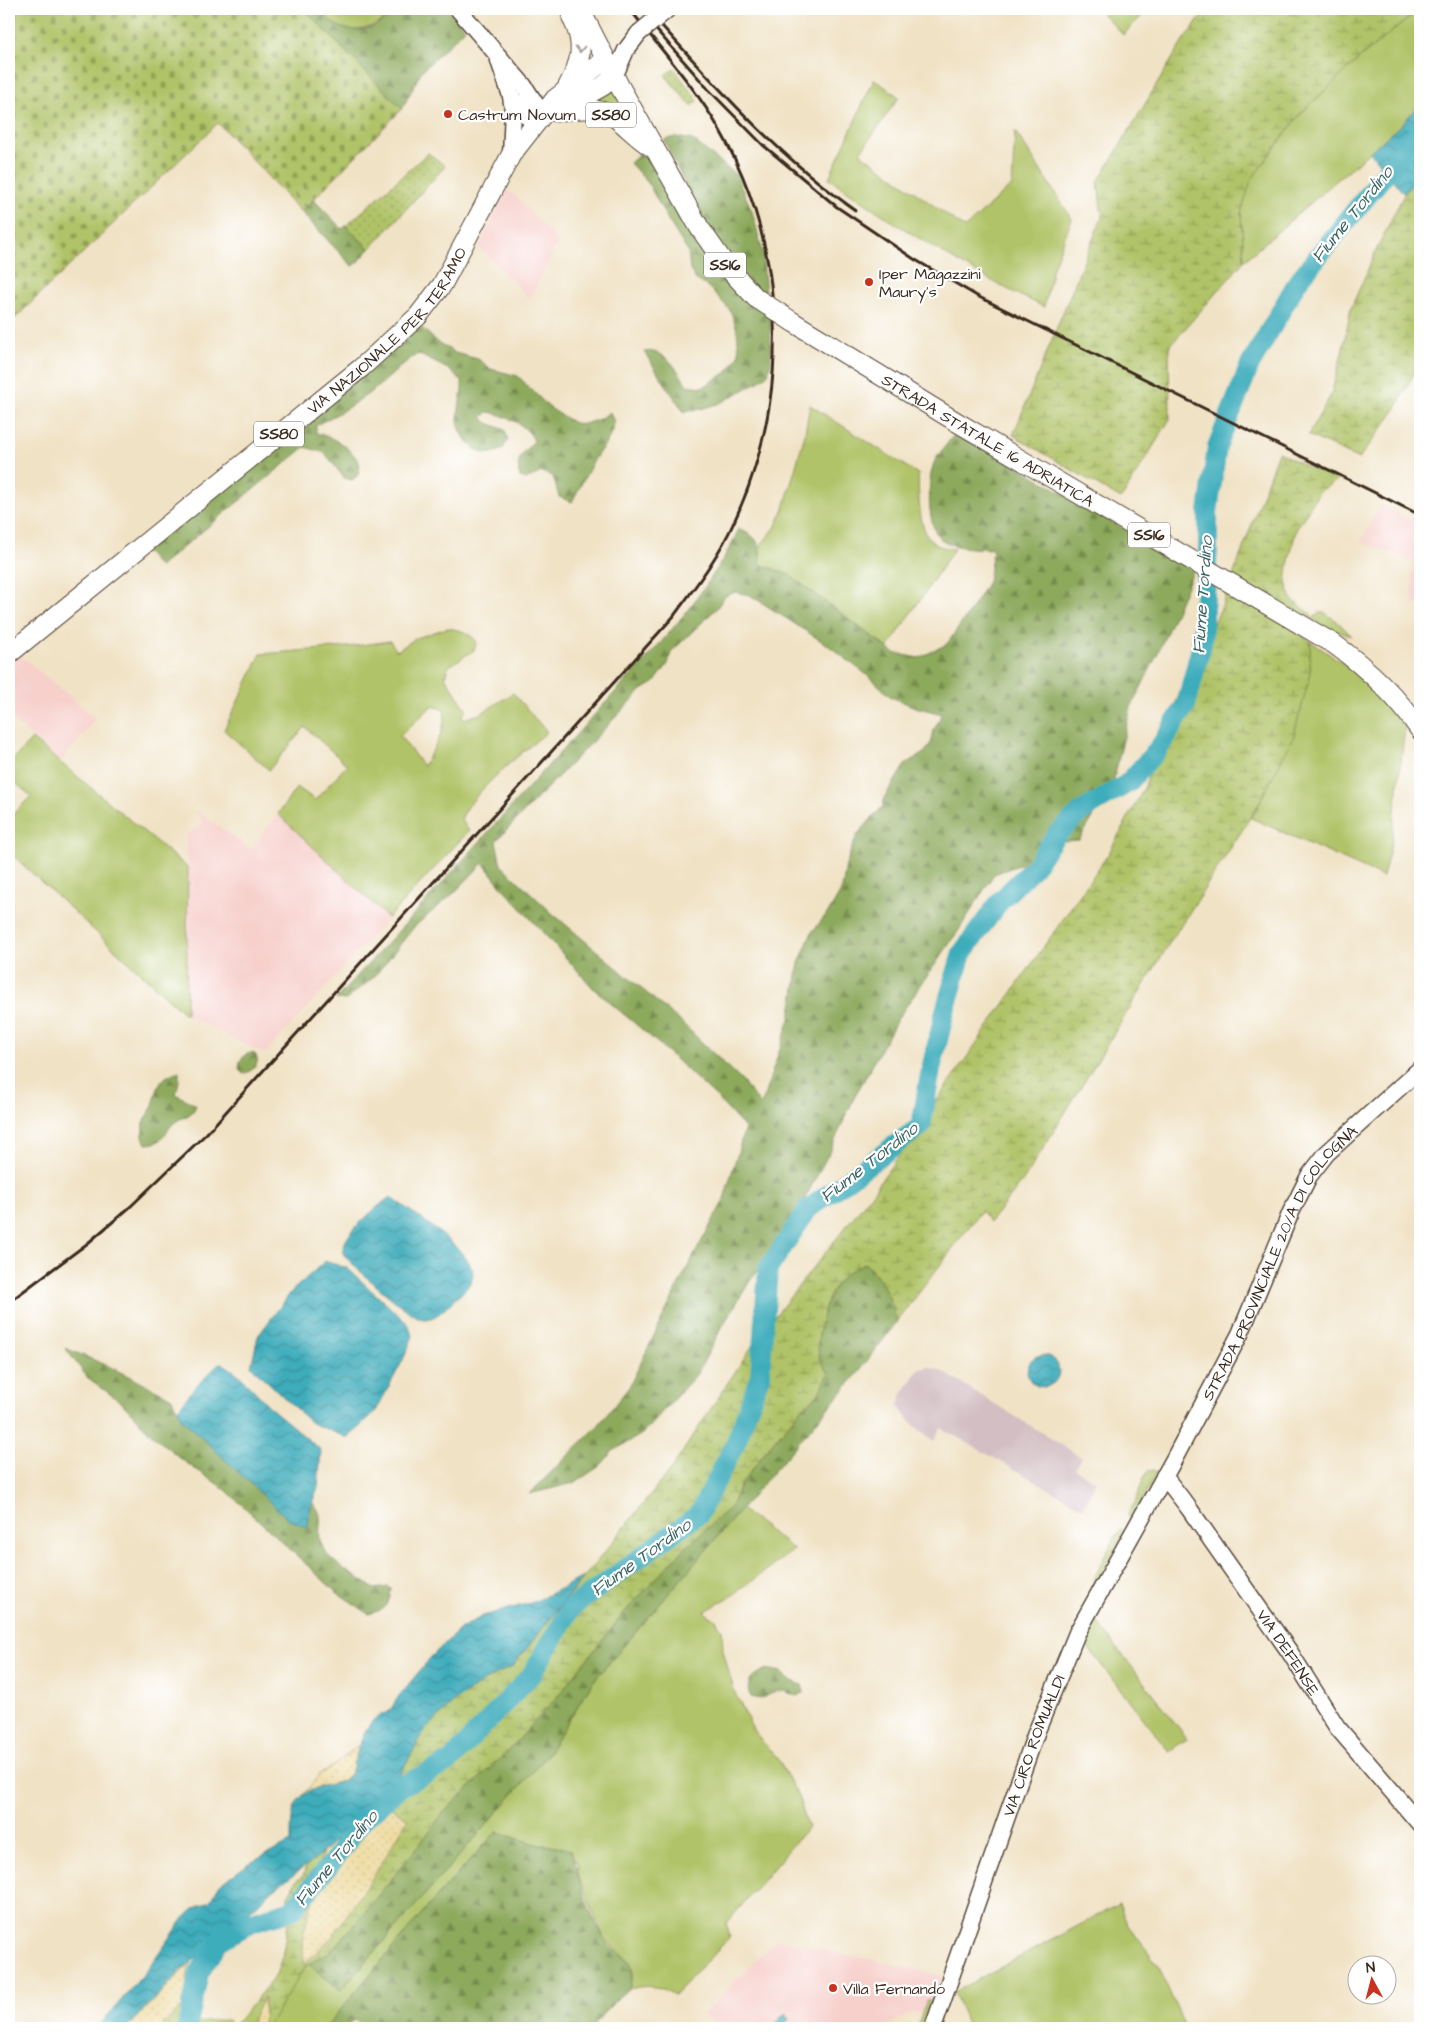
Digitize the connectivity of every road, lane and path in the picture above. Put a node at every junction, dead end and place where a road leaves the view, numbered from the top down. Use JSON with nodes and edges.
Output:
{"nodes":[{"id":1,"x":458,"y":9,"type":"edge"},
{"id":2,"x":568,"y":9,"type":"edge"},
{"id":3,"x":580,"y":9,"type":"edge"},
{"id":4,"x":668,"y":9,"type":"edge"},
{"id":5,"x":639,"y":33,"type":"junction"},
{"id":6,"x":495,"y":52,"type":"junction"},
{"id":7,"x":606,"y":60,"type":"junction"},
{"id":8,"x":614,"y":77,"type":"junction"},
{"id":9,"x":524,"y":86,"type":"junction"},
{"id":10,"x":566,"y":89,"type":"junction"},
{"id":11,"x":511,"y":96,"type":"junction"},
{"id":12,"x":556,"y":112,"type":"junction"},
{"id":13,"x":537,"y":123,"type":"junction"},
{"id":14,"x":656,"y":150,"type":"junction"},
{"id":15,"x":511,"y":155,"type":"junction"},
{"id":16,"x":9,"y":654,"type":"edge"},
{"id":17,"x":1414,"y":721,"type":"edge"},
{"id":18,"x":1420,"y":1069,"type":"edge"},
{"id":19,"x":1164,"y":1476,"type":"junction"},
{"id":20,"x":1420,"y":1824,"type":"edge"},
{"id":21,"x":933,"y":2028,"type":"edge"}],
"edges":[{"from":1,"to":6,"type":"main road"},
{"from":2,"to":10,"type":"main road","name":"VIA NAZIONALE PER TERAMO","number":"SS80","one_way":true},
{"from":3,"to":7,"type":"main road","number":"SS16"},
{"from":4,"to":5,"type":"main road","bridge":true},
{"from":5,"to":7,"type":"main road"},
{"from":5,"to":8,"type":"main road"},
{"from":6,"to":9,"type":"main road"},
{"from":6,"to":11,"type":"main road"},
{"from":7,"to":8,"type":"main road","number":"SS16"},
{"from":7,"to":10,"type":"main road","name":"VIA NAZIONALE PER TERAMO","number":"SS80"},
{"from":8,"to":12,"type":"main road","name":"VIA NAZIONALE PER TERAMO","number":"SS80"},
{"from":8,"to":14,"type":"main road","number":"SS16"},
{"from":9,"to":10,"type":"main road"},
{"from":9,"to":13,"type":"main road"},
{"from":10,"to":13,"type":"main road","name":"VIA NAZIONALE PER TERAMO","number":"SS80"},
{"from":11,"to":13,"type":"main road"},
{"from":11,"to":15,"type":"main road"},
{"from":12,"to":13,"type":"main road","name":"VIA NAZIONALE PER TERAMO","number":"SS80"},
{"from":12,"to":14,"type":"main road","name":"VIA NAZIONALE PER TERAMO","number":"SS80"},
{"from":13,"to":15,"type":"main road","name":"VIA NAZIONALE PER TERAMO","number":"SS80"},
{"from":14,"to":17,"type":"main road","name":"STRADA STATALE 16 ADRIATICA","number":"SS16","bridge":true},
{"from":15,"to":16,"type":"main road","name":"VIA NAZIONALE PER TERAMO","number":"SS80"},
{"from":18,"to":19,"type":"main road","name":"STRADA PROVINCIALE 20/A DI COLOGNA"},
{"from":19,"to":20,"type":"main road","name":"VIA DEFENSE"},
{"from":19,"to":21,"type":"main road","name":"VIA CIRO ROMUALDI"}]}
